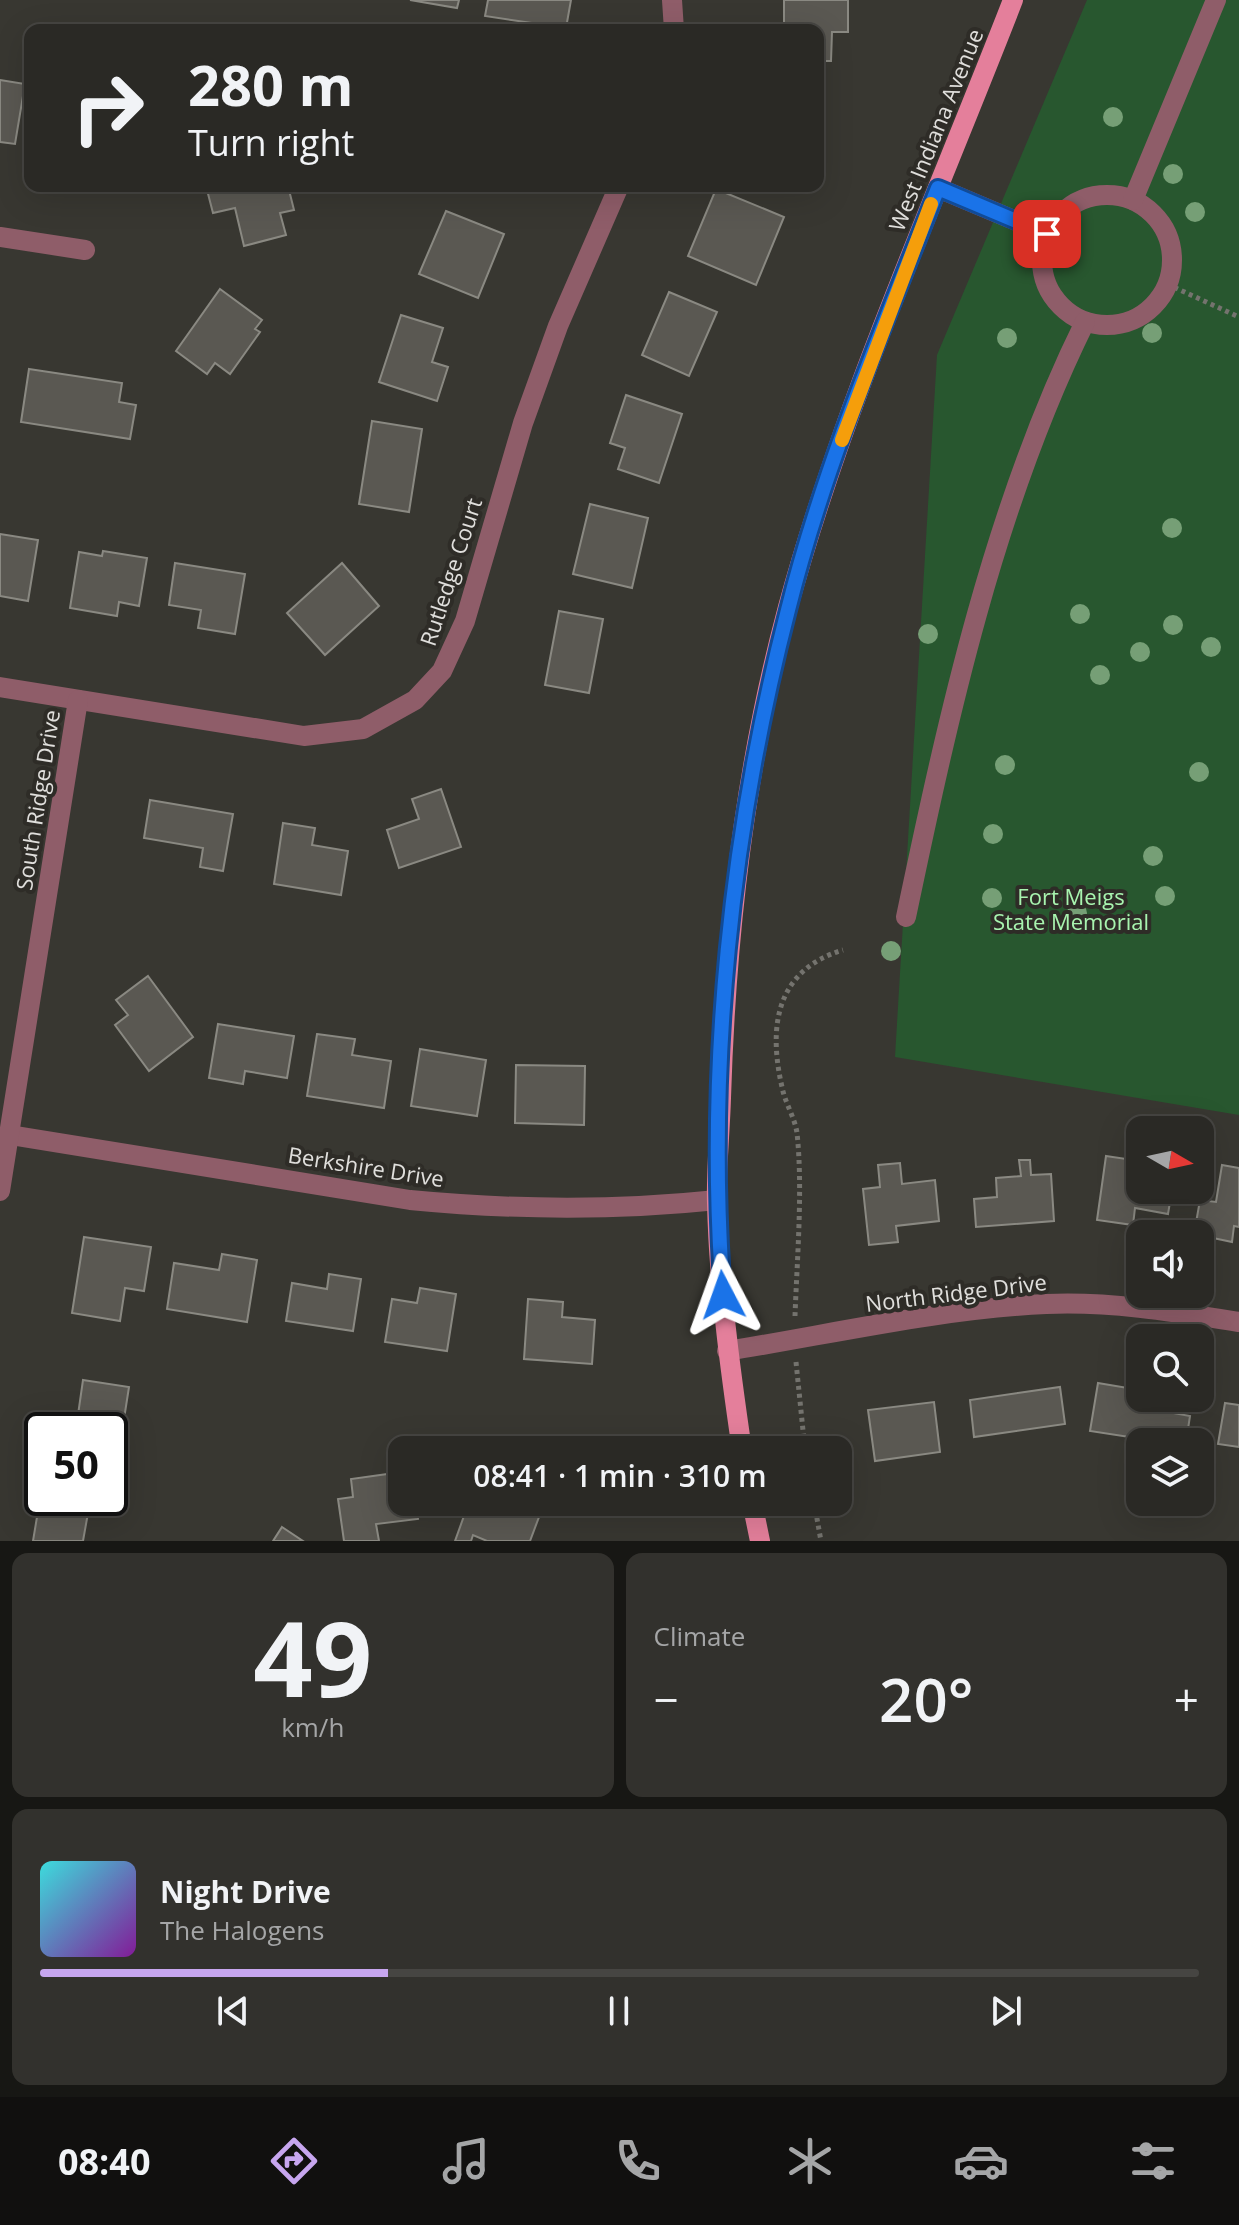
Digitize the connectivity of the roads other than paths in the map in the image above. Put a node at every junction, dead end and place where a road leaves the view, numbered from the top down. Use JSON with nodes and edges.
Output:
{"nodes":[{"id":1,"x":672,"y":0,"type":"edge"},
{"id":2,"x":1013,"y":0,"type":"edge"},
{"id":3,"x":1216,"y":0,"type":"edge"},
{"id":4,"x":674,"y":24,"type":"edge"},
{"id":5,"x":938,"y":188,"type":"junction"},
{"id":6,"x":616,"y":192,"type":"edge"},
{"id":7,"x":1133,"y":200,"type":"junction"},
{"id":8,"x":1047,"y":234,"type":"junction"},
{"id":9,"x":0,"y":237,"type":"edge"},
{"id":10,"x":85,"y":250,"type":"dead end"},
{"id":11,"x":1085,"y":322,"type":"junction"},
{"id":12,"x":0,"y":687,"type":"edge"},
{"id":13,"x":78,"y":700,"type":"junction"},
{"id":14,"x":906,"y":917,"type":"dead end"},
{"id":15,"x":10,"y":1135,"type":"junction"},
{"id":16,"x":0,"y":1191,"type":"edge"},
{"id":17,"x":717,"y":1200,"type":"junction"},
{"id":18,"x":1239,"y":1322,"type":"edge"},
{"id":19,"x":727,"y":1351,"type":"junction"},
{"id":20,"x":740,"y":1436,"type":"edge"},
{"id":21,"x":755,"y":1516,"type":"edge"},
{"id":22,"x":760,"y":1541,"type":"edge"}],
"edges":[{"from":1,"to":4,"type":"street"},
{"from":2,"to":5,"type":"main road","name":"West Indiana Avenue"},
{"from":3,"to":7,"type":"street"},
{"from":5,"to":8,"type":"street"},
{"from":5,"to":17,"type":"main road","name":"West Indiana Avenue"},
{"from":6,"to":13,"type":"street","name":"Rutledge Court"},
{"from":7,"to":8,"type":"street"},
{"from":7,"to":11,"type":"street"},
{"from":8,"to":11,"type":"street"},
{"from":9,"to":10,"type":"street"},
{"from":11,"to":14,"type":"street"},
{"from":12,"to":13,"type":"street","name":"Rutledge Court"},
{"from":13,"to":15,"type":"street","name":"South Ridge Drive"},
{"from":15,"to":16,"type":"street","name":"South Ridge Drive"},
{"from":15,"to":17,"type":"street","name":"Berkshire Drive"},
{"from":17,"to":19,"type":"main road","name":"West Indiana Avenue"},
{"from":18,"to":19,"type":"street","name":"North Ridge Drive"},
{"from":19,"to":20,"type":"main road","name":"West Indiana Avenue"},
{"from":21,"to":22,"type":"main road"}]}
